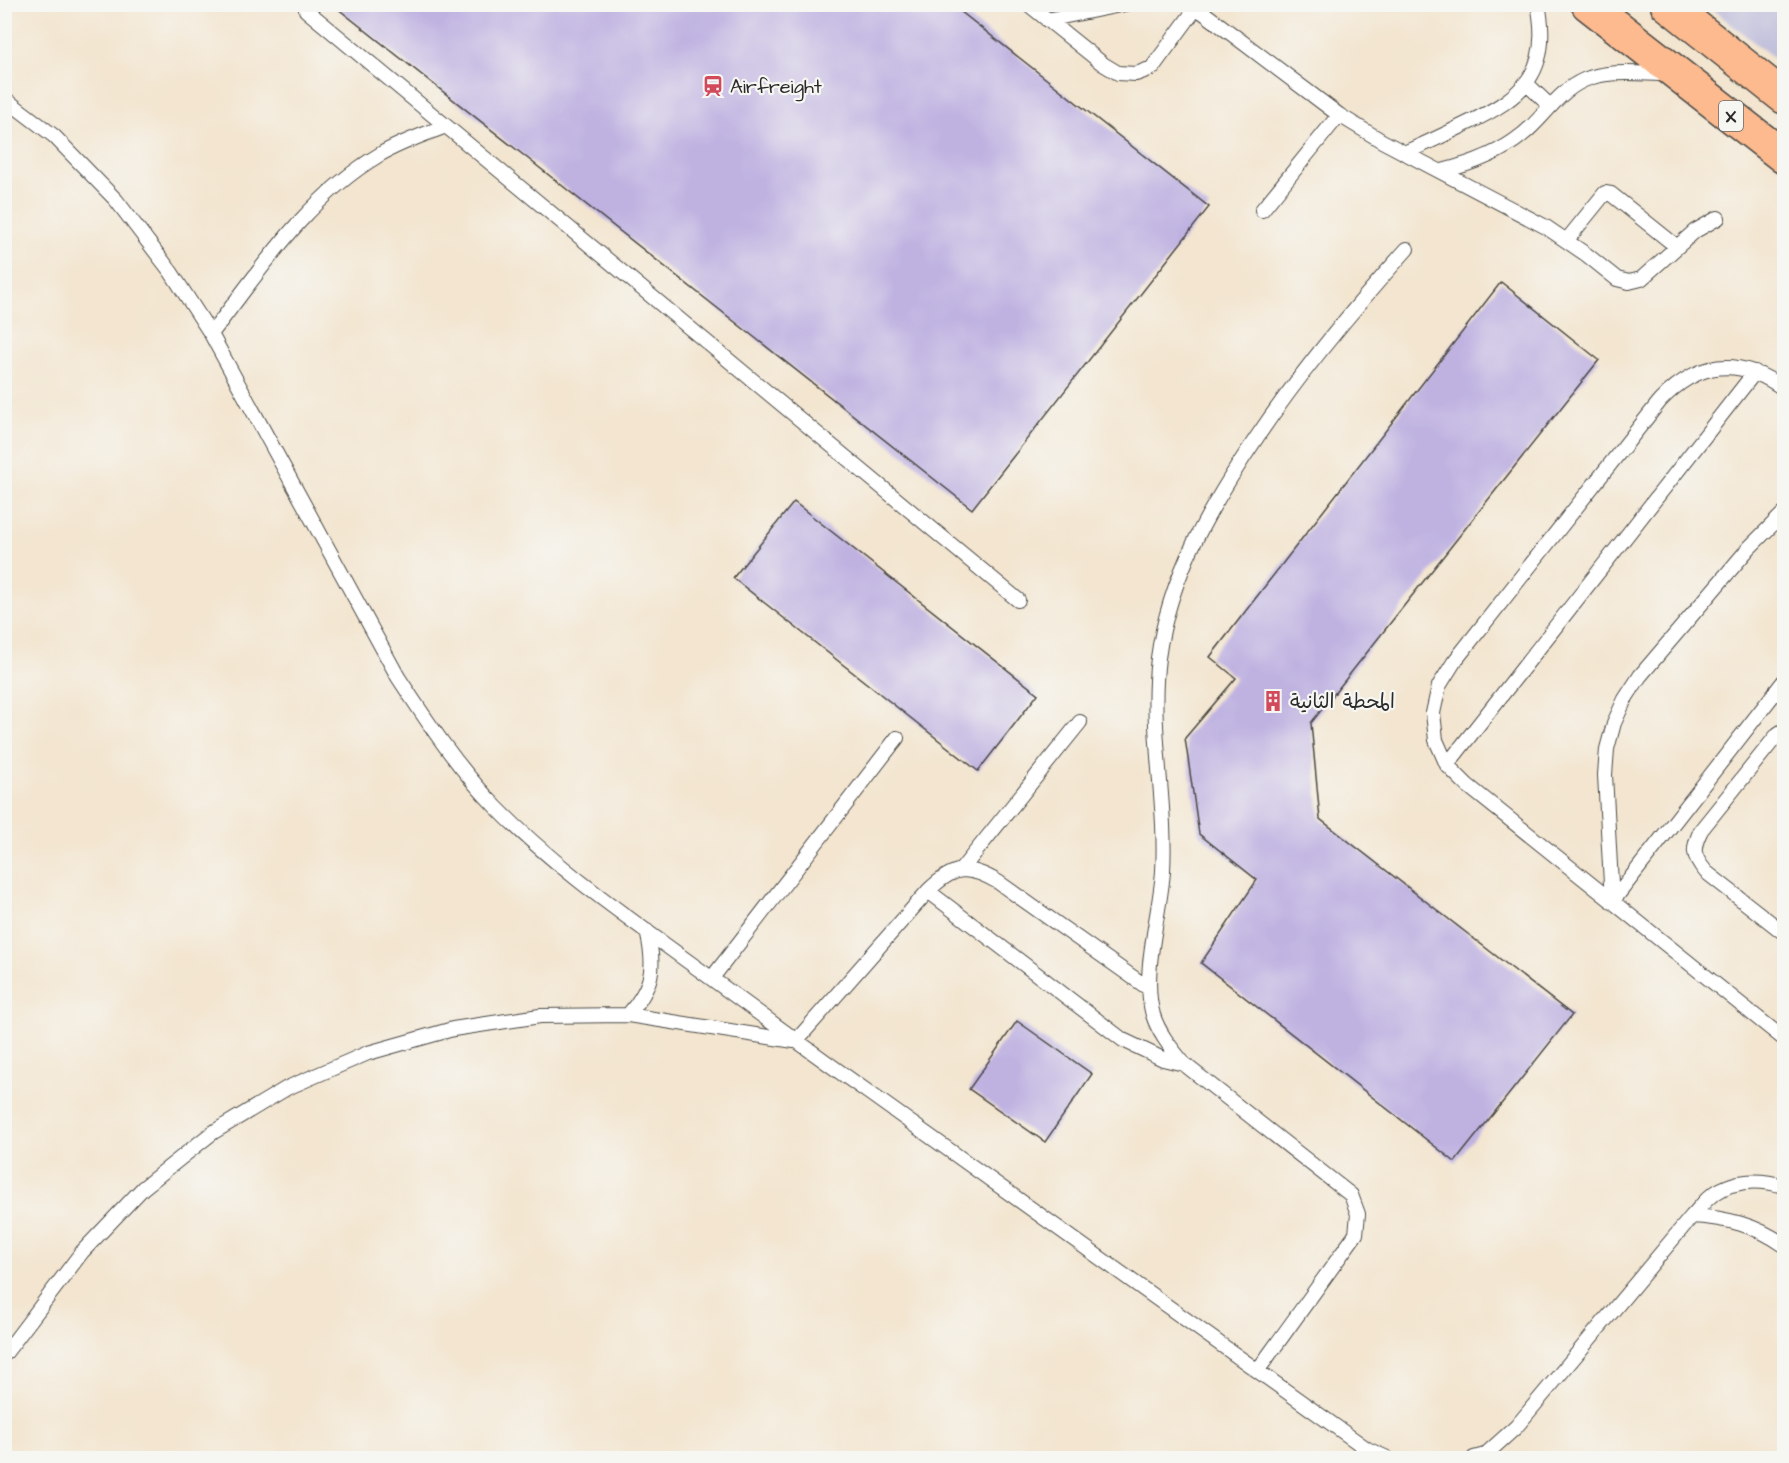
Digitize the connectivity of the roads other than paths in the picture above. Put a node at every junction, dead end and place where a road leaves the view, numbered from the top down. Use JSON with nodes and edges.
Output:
{"nodes":[{"id":1,"x":1028,"y":4,"type":"edge"},
{"id":2,"x":1125,"y":4,"type":"edge"},
{"id":3,"x":1538,"y":4,"type":"edge"},
{"id":4,"x":1588,"y":4,"type":"edge"},
{"id":5,"x":1667,"y":4,"type":"edge"},
{"id":6,"x":1196,"y":6,"type":"edge"},
{"id":7,"x":306,"y":10,"type":"dead end"},
{"id":8,"x":1047,"y":20,"type":"junction"},
{"id":9,"x":1677,"y":74,"type":"junction"},
{"id":10,"x":1527,"y":84,"type":"junction"},
{"id":11,"x":1785,"y":97,"type":"edge"},
{"id":12,"x":4,"y":98,"type":"edge"},
{"id":13,"x":1550,"y":106,"type":"junction"},
{"id":14,"x":1339,"y":115,"type":"junction"},
{"id":15,"x":446,"y":126,"type":"junction"},
{"id":16,"x":1404,"y":153,"type":"junction"},
{"id":17,"x":1785,"y":157,"type":"edge"},
{"id":18,"x":1442,"y":171,"type":"junction"},
{"id":19,"x":1262,"y":210,"type":"dead end"},
{"id":20,"x":1718,"y":218,"type":"dead end"},
{"id":21,"x":1567,"y":240,"type":"junction"},
{"id":22,"x":1677,"y":246,"type":"junction"},
{"id":23,"x":1407,"y":249,"type":"dead end"},
{"id":24,"x":211,"y":334,"type":"junction"},
{"id":25,"x":1755,"y":372,"type":"junction"},
{"id":26,"x":1785,"y":389,"type":"edge"},
{"id":27,"x":1785,"y":513,"type":"edge"},
{"id":28,"x":1018,"y":600,"type":"dead end"},
{"id":29,"x":1785,"y":681,"type":"edge"},
{"id":30,"x":1080,"y":722,"type":"dead end"},
{"id":31,"x":1785,"y":730,"type":"edge"},
{"id":32,"x":897,"y":738,"type":"dead end"},
{"id":33,"x":1447,"y":765,"type":"junction"},
{"id":34,"x":961,"y":870,"type":"junction"},
{"id":35,"x":928,"y":891,"type":"junction"},
{"id":36,"x":1612,"y":902,"type":"junction"},
{"id":37,"x":647,"y":931,"type":"junction"},
{"id":38,"x":1785,"y":933,"type":"edge"},
{"id":39,"x":712,"y":978,"type":"junction"},
{"id":40,"x":1148,"y":988,"type":"junction"},
{"id":41,"x":628,"y":1016,"type":"junction"},
{"id":42,"x":1785,"y":1039,"type":"edge"},
{"id":43,"x":796,"y":1041,"type":"junction"},
{"id":44,"x":1184,"y":1064,"type":"junction"},
{"id":45,"x":1785,"y":1186,"type":"edge"},
{"id":46,"x":1692,"y":1216,"type":"junction"},
{"id":47,"x":1785,"y":1245,"type":"edge"},
{"id":48,"x":4,"y":1355,"type":"edge"},
{"id":49,"x":1257,"y":1370,"type":"junction"},
{"id":50,"x":1387,"y":1458,"type":"edge"},
{"id":51,"x":1474,"y":1458,"type":"edge"}],
"edges":[{"from":1,"to":8,"type":"lane"},
{"from":2,"to":8,"type":"lane"},
{"from":3,"to":10,"type":"lane"},
{"from":4,"to":9,"type":"highway","number":"X"},
{"from":5,"to":11,"type":"highway"},
{"from":6,"to":8,"type":"lane"},
{"from":6,"to":14,"type":"lane"},
{"from":7,"to":15,"type":"lane"},
{"from":9,"to":13,"type":"lane"},
{"from":9,"to":17,"type":"highway","number":"X"},
{"from":10,"to":13,"type":"lane"},
{"from":10,"to":16,"type":"lane"},
{"from":12,"to":24,"type":"lane"},
{"from":13,"to":18,"type":"lane"},
{"from":14,"to":16,"type":"lane"},
{"from":14,"to":19,"type":"lane"},
{"from":15,"to":24,"type":"lane"},
{"from":15,"to":28,"type":"lane"},
{"from":16,"to":18,"type":"lane"},
{"from":18,"to":21,"type":"lane"},
{"from":20,"to":22,"type":"lane"},
{"from":21,"to":22,"type":"lane"},
{"from":21,"to":22,"type":"lane"},
{"from":23,"to":40,"type":"lane"},
{"from":24,"to":37,"type":"lane"},
{"from":25,"to":26,"type":"lane"},
{"from":25,"to":33,"type":"lane"},
{"from":25,"to":33,"type":"lane"},
{"from":27,"to":36,"type":"lane"},
{"from":29,"to":36,"type":"lane"},
{"from":30,"to":34,"type":"lane"},
{"from":31,"to":38,"type":"lane"},
{"from":32,"to":39,"type":"lane"},
{"from":33,"to":36,"type":"lane"},
{"from":34,"to":35,"type":"lane"},
{"from":34,"to":40,"type":"lane"},
{"from":35,"to":43,"type":"lane"},
{"from":35,"to":44,"type":"lane"},
{"from":36,"to":42,"type":"lane"},
{"from":37,"to":39,"type":"lane"},
{"from":37,"to":41,"type":"lane"},
{"from":39,"to":43,"type":"lane"},
{"from":40,"to":44,"type":"lane"},
{"from":41,"to":43,"type":"lane"},
{"from":41,"to":48,"type":"lane"},
{"from":43,"to":49,"type":"lane"},
{"from":44,"to":49,"type":"lane"},
{"from":45,"to":46,"type":"lane"},
{"from":46,"to":47,"type":"lane"},
{"from":46,"to":51,"type":"lane"},
{"from":49,"to":50,"type":"lane"}]}
